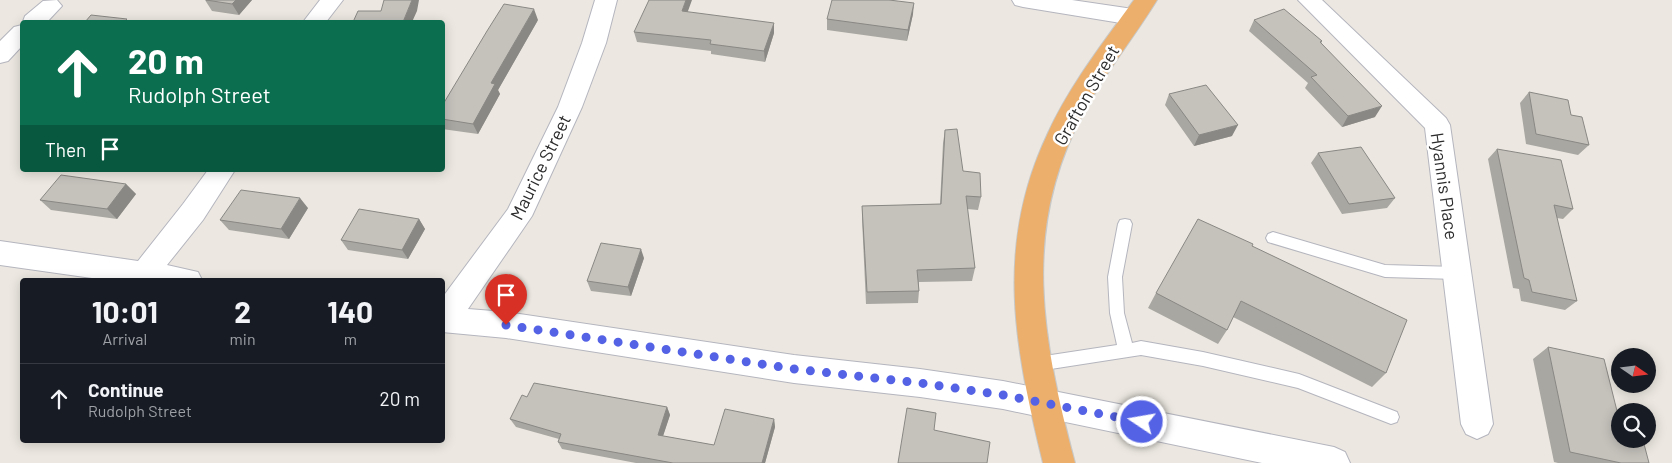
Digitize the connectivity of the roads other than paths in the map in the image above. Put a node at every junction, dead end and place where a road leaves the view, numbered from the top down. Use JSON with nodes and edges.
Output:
{"nodes":[{"id":1,"x":332,"y":0,"type":"edge"},
{"id":2,"x":606,"y":0,"type":"edge"},
{"id":3,"x":1023,"y":0,"type":"edge"},
{"id":4,"x":1309,"y":0,"type":"edge"},
{"id":5,"x":51,"y":6,"type":"dead end"},
{"id":6,"x":1140,"y":8,"type":"edge"},
{"id":7,"x":36,"y":20,"type":"edge"},
{"id":8,"x":316,"y":20,"type":"edge"},
{"id":9,"x":20,"y":35,"type":"edge"},
{"id":10,"x":0,"y":55,"type":"edge"},
{"id":11,"x":221,"y":172,"type":"edge"},
{"id":12,"x":1125,"y":224,"type":"dead end"},
{"id":13,"x":1273,"y":238,"type":"dead end"},
{"id":14,"x":0,"y":253,"type":"edge"},
{"id":15,"x":1457,"y":273,"type":"junction"},
{"id":16,"x":144,"y":274,"type":"junction"},
{"id":17,"x":173,"y":278,"type":"edge"},
{"id":18,"x":445,"y":316,"type":"edge"},
{"id":19,"x":445,"y":319,"type":"edge"},
{"id":20,"x":1126,"y":350,"type":"junction"},
{"id":21,"x":1038,"y":364,"type":"junction"},
{"id":22,"x":1045,"y":403,"type":"junction"},
{"id":23,"x":1391,"y":417,"type":"dead end"},
{"id":24,"x":1477,"y":424,"type":"dead end"},
{"id":25,"x":1059,"y":463,"type":"edge"},
{"id":26,"x":1334,"y":463,"type":"edge"}],
"edges":[{"from":1,"to":8,"type":"street"},
{"from":2,"to":18,"type":"street","name":"Maurice Street"},
{"from":3,"to":6,"type":"street"},
{"from":4,"to":15,"type":"street","name":"Hyannis Place"},
{"from":5,"to":7,"type":"street"},
{"from":6,"to":21,"type":"highway","name":"Grafton Street"},
{"from":9,"to":10,"type":"street"},
{"from":11,"to":16,"type":"street"},
{"from":12,"to":20,"type":"lane"},
{"from":13,"to":15,"type":"lane"},
{"from":14,"to":16,"type":"street"},
{"from":15,"to":24,"type":"street","name":"Hyannis Place"},
{"from":16,"to":17,"type":"street"},
{"from":19,"to":22,"type":"street"},
{"from":20,"to":21,"type":"lane"},
{"from":20,"to":23,"type":"lane"},
{"from":21,"to":22,"type":"highway","name":"Grafton Street"},
{"from":22,"to":25,"type":"highway","name":"Grafton Street"},
{"from":22,"to":26,"type":"street"}]}
